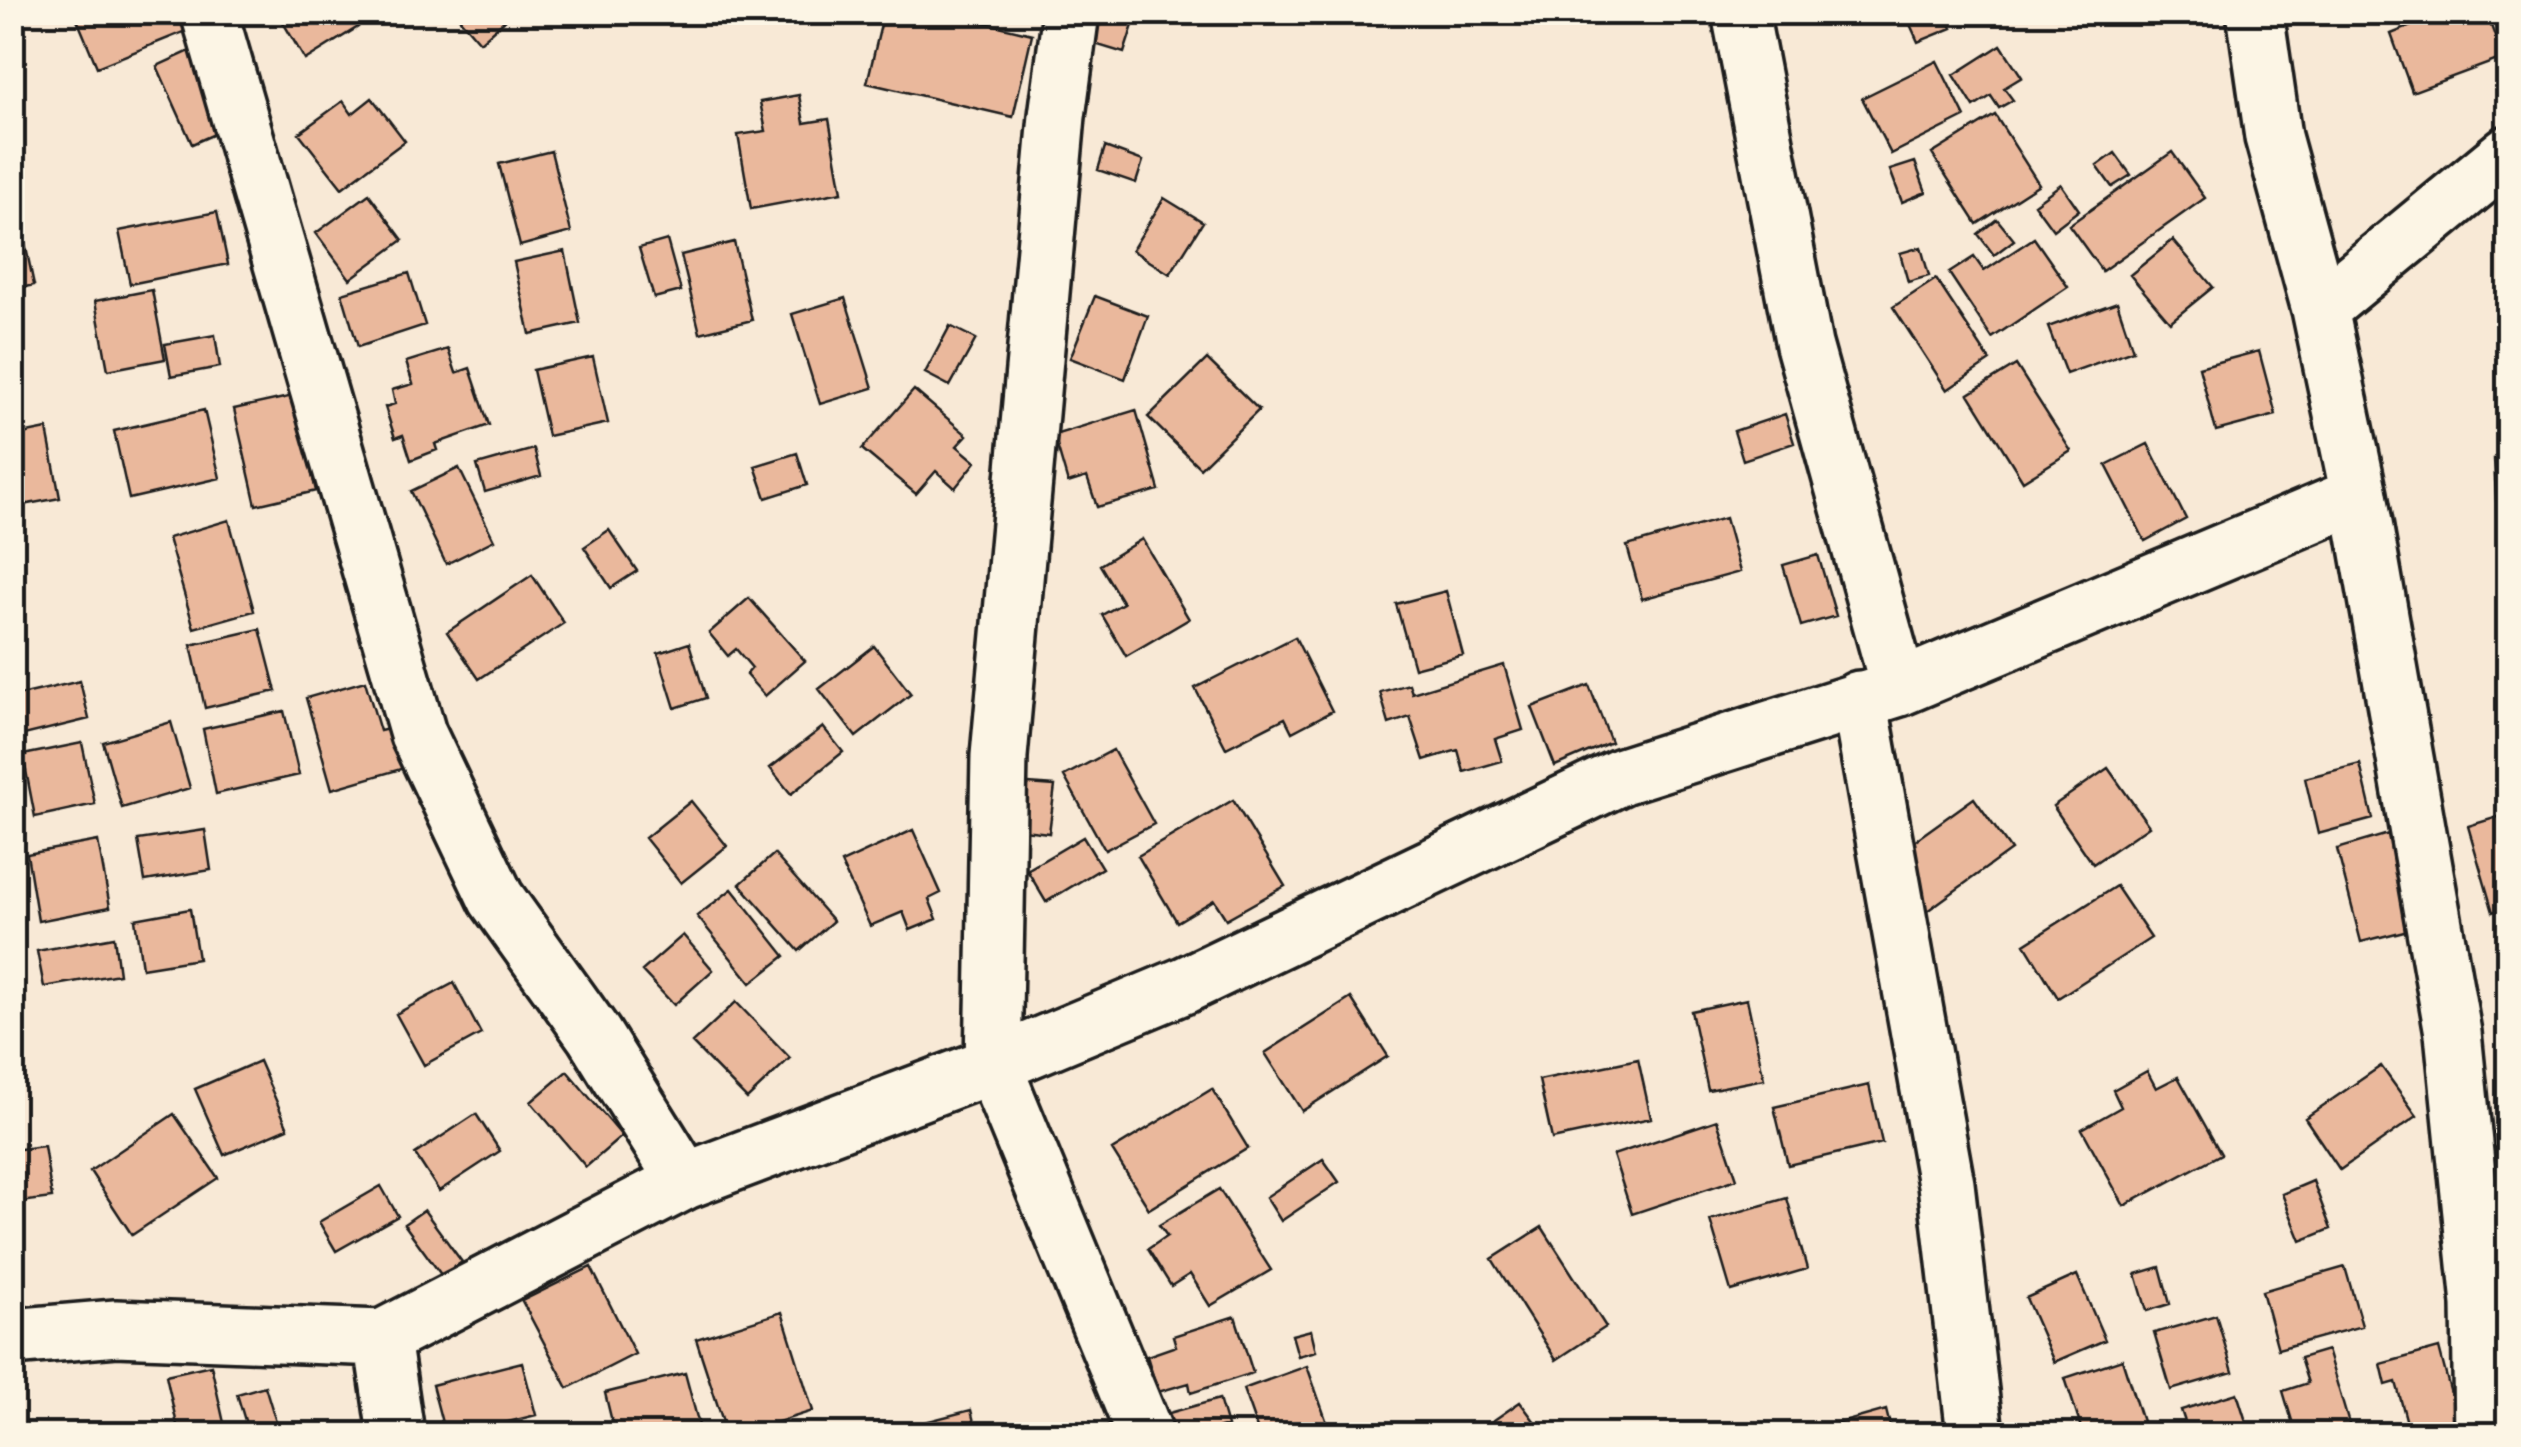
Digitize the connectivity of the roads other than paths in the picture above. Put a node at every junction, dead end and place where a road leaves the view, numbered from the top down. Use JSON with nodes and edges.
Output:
{"nodes":[{"id":1,"x":209,"y":12,"type":"edge"},
{"id":2,"x":1071,"y":12,"type":"edge"},
{"id":3,"x":1740,"y":12,"type":"edge"},
{"id":4,"x":2255,"y":12,"type":"edge"},
{"id":5,"x":2508,"y":154,"type":"edge"},
{"id":6,"x":2320,"y":309,"type":"junction"},
{"id":7,"x":2358,"y":496,"type":"junction"},
{"id":8,"x":1879,"y":693,"type":"junction"},
{"id":9,"x":993,"y":1065,"type":"junction"},
{"id":10,"x":685,"y":1181,"type":"junction"},
{"id":11,"x":12,"y":1337,"type":"edge"},
{"id":12,"x":382,"y":1338,"type":"junction"},
{"id":13,"x":396,"y":1434,"type":"edge"},
{"id":14,"x":1145,"y":1434,"type":"edge"},
{"id":15,"x":1975,"y":1434,"type":"edge"},
{"id":16,"x":2482,"y":1434,"type":"edge"}],
"edges":[{"from":1,"to":10,"type":"street"},
{"from":2,"to":9,"type":"street"},
{"from":3,"to":8,"type":"street"},
{"from":4,"to":6,"type":"street"},
{"from":5,"to":6,"type":"street"},
{"from":6,"to":7,"type":"street"},
{"from":7,"to":8,"type":"street"},
{"from":7,"to":16,"type":"street"},
{"from":8,"to":9,"type":"street"},
{"from":8,"to":15,"type":"street"},
{"from":9,"to":10,"type":"street"},
{"from":9,"to":14,"type":"street"},
{"from":10,"to":12,"type":"street"},
{"from":11,"to":12,"type":"street"},
{"from":12,"to":13,"type":"street"}]}
